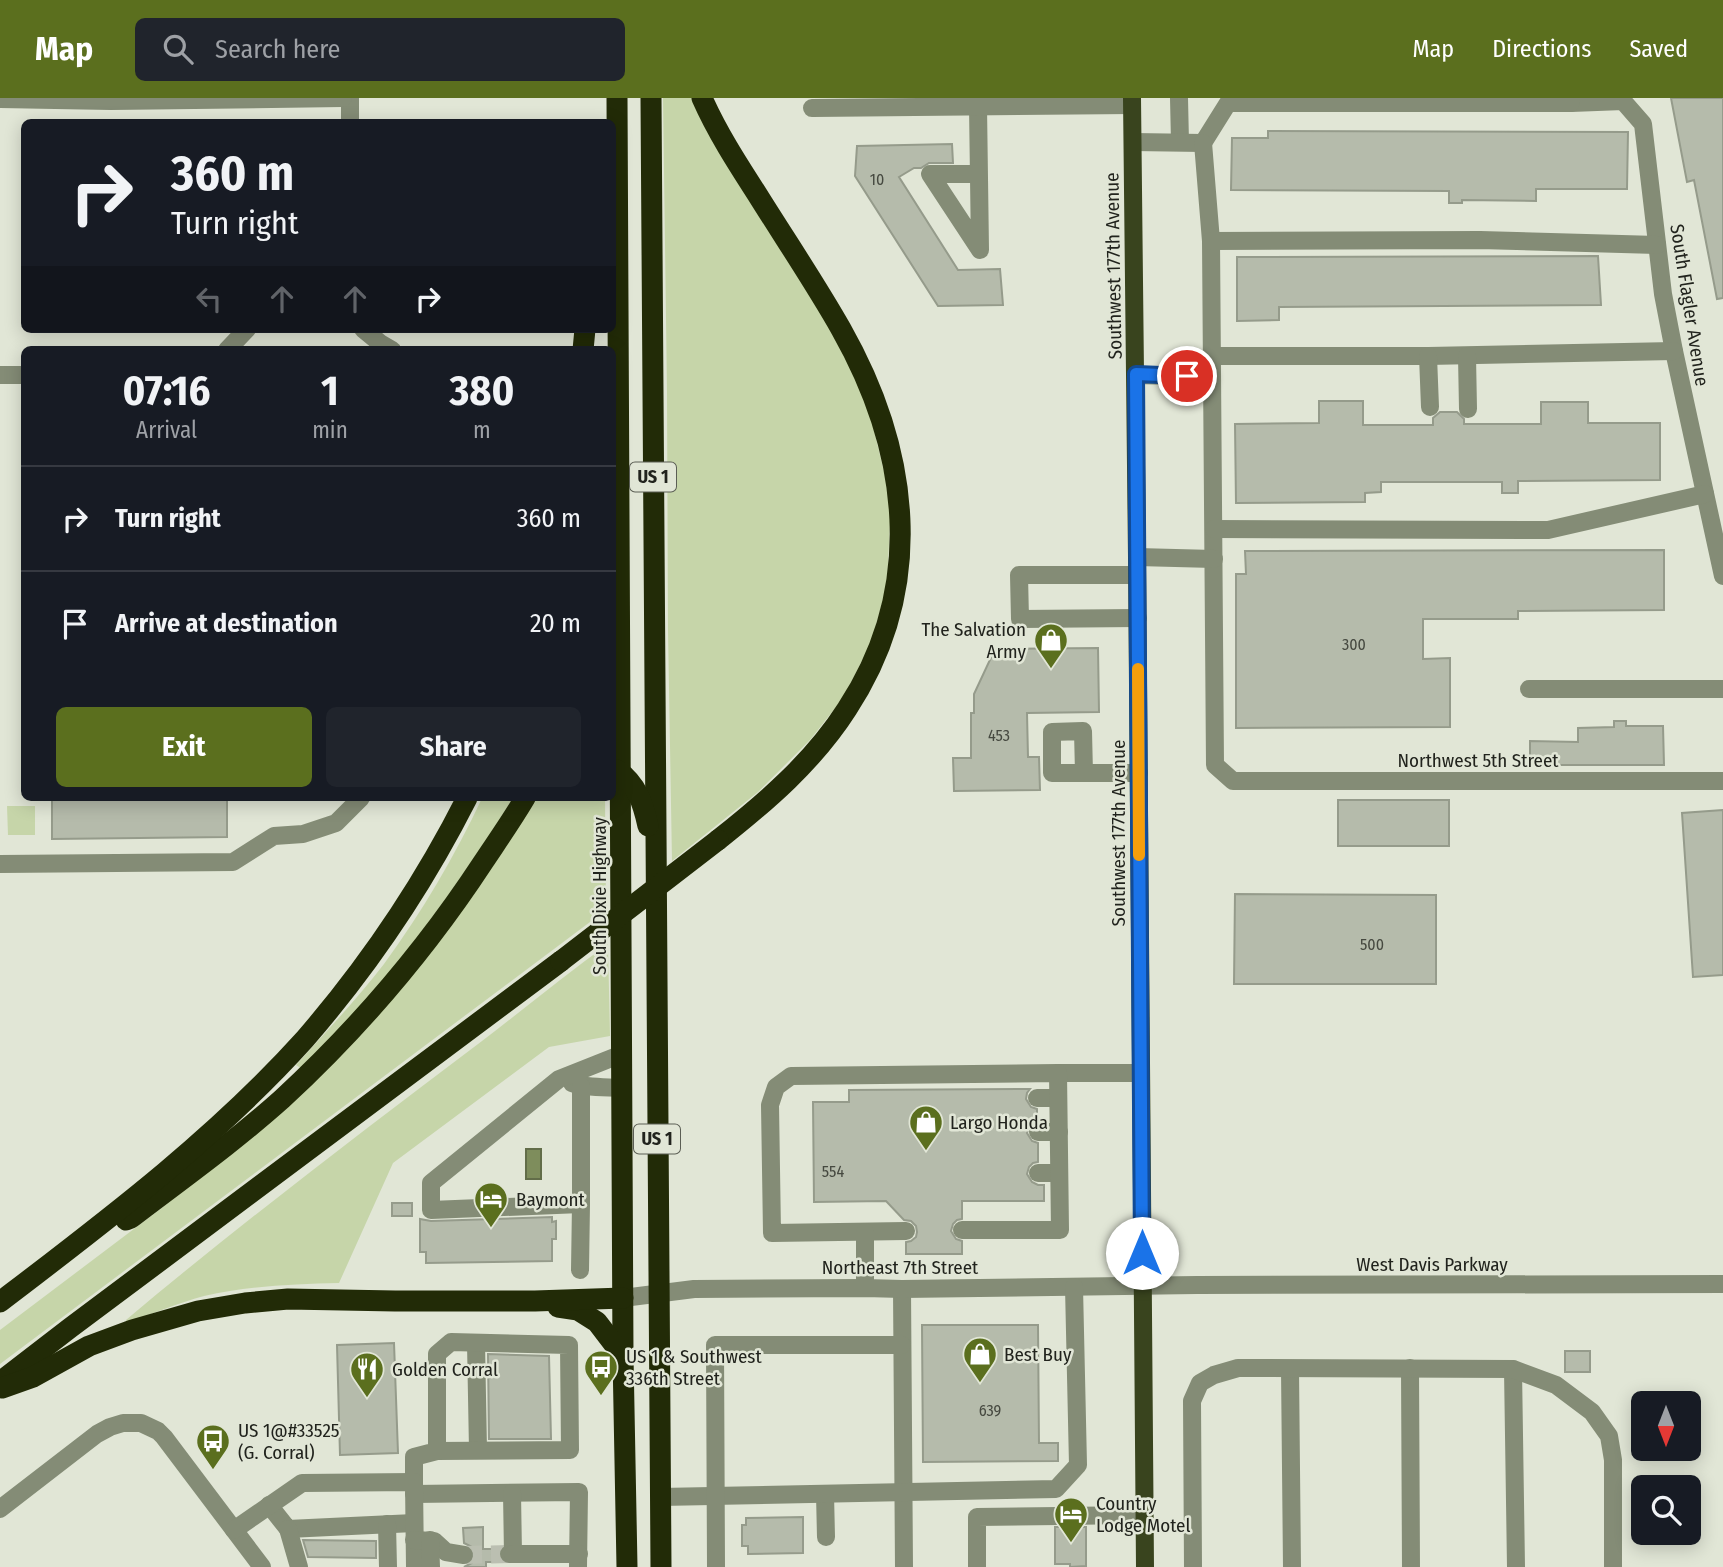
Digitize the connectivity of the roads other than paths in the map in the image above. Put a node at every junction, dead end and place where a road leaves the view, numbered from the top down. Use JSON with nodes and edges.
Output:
{"nodes":[{"id":1,"x":343,"y":98,"type":"edge"},
{"id":2,"x":350,"y":98,"type":"edge"},
{"id":3,"x":617,"y":98,"type":"edge"},
{"id":4,"x":652,"y":98,"type":"edge"},
{"id":5,"x":702,"y":98,"type":"edge"},
{"id":6,"x":1179,"y":98,"type":"edge"},
{"id":7,"x":4,"y":99,"type":"edge"},
{"id":8,"x":30,"y":99,"type":"edge"},
{"id":9,"x":1571,"y":100,"type":"edge"},
{"id":10,"x":1228,"y":101,"type":"edge"},
{"id":11,"x":946,"y":102,"type":"edge"},
{"id":12,"x":1016,"y":102,"type":"edge"},
{"id":13,"x":1132,"y":102,"type":"edge"},
{"id":14,"x":978,"y":106,"type":"junction"},
{"id":15,"x":812,"y":108,"type":"dead end"},
{"id":16,"x":350,"y":119,"type":"edge"},
{"id":17,"x":606,"y":119,"type":"edge"},
{"id":18,"x":1133,"y":142,"type":"junction"},
{"id":19,"x":1180,"y":142,"type":"junction"},
{"id":20,"x":1203,"y":142,"type":"junction"},
{"id":21,"x":979,"y":174,"type":"dead end"},
{"id":22,"x":1211,"y":241,"type":"junction"},
{"id":23,"x":1657,"y":245,"type":"junction"},
{"id":24,"x":243,"y":333,"type":"edge"},
{"id":25,"x":368,"y":333,"type":"edge"},
{"id":26,"x":231,"y":346,"type":"edge"},
{"id":27,"x":385,"y":346,"type":"edge"},
{"id":28,"x":1674,"y":351,"type":"junction"},
{"id":29,"x":1212,"y":356,"type":"junction"},
{"id":30,"x":1428,"y":356,"type":"junction"},
{"id":31,"x":1467,"y":356,"type":"junction"},
{"id":32,"x":1136,"y":374,"type":"junction"},
{"id":33,"x":0,"y":375,"type":"edge"},
{"id":34,"x":21,"y":375,"type":"edge"},
{"id":35,"x":1212,"y":377,"type":"junction"},
{"id":36,"x":1430,"y":407,"type":"dead end"},
{"id":37,"x":1468,"y":409,"type":"dead end"},
{"id":38,"x":1705,"y":494,"type":"junction"},
{"id":39,"x":1213,"y":529,"type":"junction"},
{"id":40,"x":1214,"y":559,"type":"junction"},
{"id":41,"x":1137,"y":566,"type":"junction"},
{"id":42,"x":1723,"y":576,"type":"edge"},
{"id":43,"x":1138,"y":618,"type":"junction"},
{"id":44,"x":1529,"y":689,"type":"dead end"},
{"id":45,"x":1723,"y":689,"type":"edge"},
{"id":46,"x":617,"y":770,"type":"edge"},
{"id":47,"x":1084,"y":773,"type":"dead end"},
{"id":48,"x":1139,"y":773,"type":"junction"},
{"id":49,"x":1723,"y":781,"type":"edge"},
{"id":50,"x":358,"y":801,"type":"edge"},
{"id":51,"x":465,"y":801,"type":"edge"},
{"id":52,"x":522,"y":801,"type":"edge"},
{"id":53,"x":655,"y":856,"type":"junction"},
{"id":54,"x":0,"y":864,"type":"edge"},
{"id":55,"x":622,"y":1054,"type":"junction"},
{"id":56,"x":1058,"y":1073,"type":"junction"},
{"id":57,"x":1140,"y":1073,"type":"junction"},
{"id":58,"x":559,"y":1079,"type":"junction"},
{"id":59,"x":581,"y":1086,"type":"junction"},
{"id":60,"x":622,"y":1088,"type":"junction"},
{"id":61,"x":1037,"y":1098,"type":"dead end"},
{"id":62,"x":1058,"y":1098,"type":"junction"},
{"id":63,"x":1038,"y":1132,"type":"dead end"},
{"id":64,"x":1059,"y":1132,"type":"junction"},
{"id":65,"x":1038,"y":1173,"type":"dead end"},
{"id":66,"x":1059,"y":1173,"type":"junction"},
{"id":67,"x":581,"y":1204,"type":"junction"},
{"id":68,"x":962,"y":1230,"type":"dead end"},
{"id":69,"x":906,"y":1231,"type":"dead end"},
{"id":70,"x":865,"y":1232,"type":"junction"},
{"id":71,"x":84,"y":1237,"type":"junction"},
{"id":72,"x":580,"y":1270,"type":"dead end"},
{"id":73,"x":1723,"y":1284,"type":"edge"},
{"id":74,"x":1142,"y":1286,"type":"junction"},
{"id":75,"x":1074,"y":1287,"type":"junction"},
{"id":76,"x":865,"y":1288,"type":"junction"},
{"id":77,"x":902,"y":1289,"type":"junction"},
{"id":78,"x":658,"y":1294,"type":"junction"},
{"id":79,"x":624,"y":1298,"type":"junction"},
{"id":80,"x":536,"y":1301,"type":"junction"},
{"id":81,"x":0,"y":1302,"type":"edge"},
{"id":82,"x":476,"y":1343,"type":"junction"},
{"id":83,"x":902,"y":1345,"type":"junction"},
{"id":84,"x":624,"y":1356,"type":"junction"},
{"id":85,"x":1410,"y":1368,"type":"junction"},
{"id":86,"x":1290,"y":1369,"type":"junction"},
{"id":87,"x":1513,"y":1369,"type":"junction"},
{"id":88,"x":0,"y":1382,"type":"edge"},
{"id":89,"x":0,"y":1389,"type":"edge"},
{"id":90,"x":478,"y":1450,"type":"junction"},
{"id":91,"x":437,"y":1451,"type":"junction"},
{"id":92,"x":414,"y":1488,"type":"junction"},
{"id":93,"x":512,"y":1493,"type":"junction"},
{"id":94,"x":903,"y":1493,"type":"junction"},
{"id":95,"x":825,"y":1494,"type":"junction"},
{"id":96,"x":715,"y":1495,"type":"junction"},
{"id":97,"x":660,"y":1497,"type":"junction"},
{"id":98,"x":269,"y":1505,"type":"junction"},
{"id":99,"x":0,"y":1508,"type":"edge"},
{"id":100,"x":1144,"y":1515,"type":"junction"},
{"id":101,"x":387,"y":1524,"type":"junction"},
{"id":102,"x":288,"y":1529,"type":"junction"},
{"id":103,"x":234,"y":1530,"type":"junction"},
{"id":104,"x":420,"y":1534,"type":"junction"},
{"id":105,"x":826,"y":1537,"type":"dead end"},
{"id":106,"x":464,"y":1555,"type":"tunnel mouth"},
{"id":107,"x":578,"y":1560,"type":"edge"},
{"id":108,"x":262,"y":1567,"type":"edge"},
{"id":109,"x":299,"y":1567,"type":"edge"},
{"id":110,"x":388,"y":1567,"type":"edge"},
{"id":111,"x":415,"y":1567,"type":"edge"},
{"id":112,"x":431,"y":1567,"type":"edge"},
{"id":113,"x":627,"y":1567,"type":"edge"},
{"id":114,"x":661,"y":1567,"type":"edge"},
{"id":115,"x":716,"y":1567,"type":"edge"},
{"id":116,"x":904,"y":1567,"type":"edge"},
{"id":117,"x":977,"y":1567,"type":"edge"},
{"id":118,"x":1145,"y":1567,"type":"edge"},
{"id":119,"x":1193,"y":1567,"type":"edge"},
{"id":120,"x":1292,"y":1567,"type":"edge"},
{"id":121,"x":1411,"y":1567,"type":"edge"},
{"id":122,"x":1516,"y":1567,"type":"edge"},
{"id":123,"x":1613,"y":1567,"type":"edge"}],
"edges":[{"from":1,"to":8,"type":"street"},
{"from":2,"to":16,"type":"street"},
{"from":3,"to":17,"type":"highway"},
{"from":3,"to":46,"type":"highway","name":"South Dixie Highway","number":"US 1"},
{"from":4,"to":53,"type":"highway","number":"US 1"},
{"from":5,"to":88,"type":"highway","bridge":true},
{"from":6,"to":19,"type":"street"},
{"from":7,"to":8,"type":"street"},
{"from":9,"to":10,"type":"street"},
{"from":9,"to":23,"type":"street","name":"South Flagler Avenue"},
{"from":10,"to":20,"type":"street"},
{"from":11,"to":14,"type":"street"},
{"from":11,"to":15,"type":"street"},
{"from":12,"to":13,"type":"street"},
{"from":12,"to":14,"type":"street"},
{"from":13,"to":18,"type":"main road","name":"Southwest 177th Avenue"},
{"from":14,"to":21,"type":"street"},
{"from":18,"to":19,"type":"street"},
{"from":18,"to":32,"type":"main road","name":"Southwest 177th Avenue"},
{"from":19,"to":20,"type":"street"},
{"from":20,"to":22,"type":"street"},
{"from":22,"to":23,"type":"street"},
{"from":22,"to":29,"type":"street"},
{"from":23,"to":28,"type":"street","name":"South Flagler Avenue"},
{"from":24,"to":26,"type":"street"},
{"from":25,"to":27,"type":"street"},
{"from":28,"to":31,"type":"street"},
{"from":28,"to":38,"type":"street","name":"South Flagler Avenue"},
{"from":29,"to":30,"type":"street"},
{"from":29,"to":35,"type":"street"},
{"from":30,"to":31,"type":"street"},
{"from":30,"to":36,"type":"street"},
{"from":31,"to":37,"type":"street"},
{"from":32,"to":35,"type":"street"},
{"from":32,"to":41,"type":"main road","name":"Southwest 177th Avenue"},
{"from":33,"to":34,"type":"street"},
{"from":35,"to":39,"type":"street"},
{"from":38,"to":39,"type":"street"},
{"from":38,"to":42,"type":"street","name":"South Flagler Avenue"},
{"from":39,"to":40,"type":"street"},
{"from":40,"to":41,"type":"street"},
{"from":40,"to":49,"type":"street","name":"Northwest 5th Street"},
{"from":41,"to":43,"type":"main road","name":"Southwest 177th Avenue"},
{"from":41,"to":43,"type":"street"},
{"from":43,"to":48,"type":"main road","name":"Southwest 177th Avenue"},
{"from":44,"to":45,"type":"street"},
{"from":46,"to":53,"type":"highway"},
{"from":46,"to":55,"type":"highway","name":"South Dixie Highway","number":"US 1"},
{"from":47,"to":48,"type":"street"},
{"from":48,"to":57,"type":"main road","name":"Southwest 177th Avenue"},
{"from":50,"to":54,"type":"street"},
{"from":51,"to":71,"type":"highway"},
{"from":52,"to":71,"type":"highway"},
{"from":53,"to":78,"type":"highway","number":"US 1"},
{"from":55,"to":58,"type":"street"},
{"from":55,"to":60,"type":"highway","name":"South Dixie Highway","number":"US 1"},
{"from":56,"to":57,"type":"street"},
{"from":56,"to":62,"type":"street"},
{"from":56,"to":70,"type":"street"},
{"from":57,"to":74,"type":"main road","name":"Southwest 177th Avenue"},
{"from":58,"to":59,"type":"street"},
{"from":58,"to":67,"type":"street"},
{"from":59,"to":60,"type":"street"},
{"from":59,"to":67,"type":"street"},
{"from":60,"to":79,"type":"highway","name":"South Dixie Highway","number":"US 1"},
{"from":61,"to":62,"type":"street"},
{"from":62,"to":64,"type":"street"},
{"from":63,"to":64,"type":"street"},
{"from":64,"to":66,"type":"street"},
{"from":65,"to":66,"type":"street"},
{"from":66,"to":68,"type":"street"},
{"from":67,"to":72,"type":"street"},
{"from":69,"to":70,"type":"street"},
{"from":70,"to":76,"type":"street"},
{"from":71,"to":81,"type":"highway"},
{"from":73,"to":74,"type":"street","name":"West Davis Parkway"},
{"from":74,"to":75,"type":"street","name":"Northeast 7th Street"},
{"from":74,"to":100,"type":"main road","name":"Southwest 177th Avenue"},
{"from":75,"to":77,"type":"street","name":"Northeast 7th Street"},
{"from":75,"to":94,"type":"street"},
{"from":76,"to":77,"type":"street","name":"Northeast 7th Street"},
{"from":76,"to":78,"type":"street","name":"Northeast 7th Street"},
{"from":77,"to":83,"type":"street"},
{"from":78,"to":79,"type":"street","name":"Northeast 7th Street"},
{"from":78,"to":97,"type":"highway","number":"US 1"},
{"from":79,"to":80,"type":"highway"},
{"from":79,"to":84,"type":"highway","name":"South Dixie Highway","number":"US 1"},
{"from":80,"to":84,"type":"highway"},
{"from":80,"to":89,"type":"highway"},
{"from":82,"to":90,"type":"street"},
{"from":82,"to":90,"type":"street"},
{"from":82,"to":91,"type":"street"},
{"from":83,"to":94,"type":"street"},
{"from":83,"to":96,"type":"street"},
{"from":84,"to":113,"type":"highway","name":"South Dixie Highway","number":"US 1"},
{"from":85,"to":86,"type":"street"},
{"from":85,"to":87,"type":"street"},
{"from":85,"to":121,"type":"street"},
{"from":86,"to":119,"type":"street"},
{"from":86,"to":120,"type":"street"},
{"from":87,"to":122,"type":"street"},
{"from":87,"to":123,"type":"street"},
{"from":90,"to":91,"type":"street"},
{"from":91,"to":92,"type":"street"},
{"from":92,"to":93,"type":"street"},
{"from":92,"to":98,"type":"street"},
{"from":92,"to":104,"type":"street"},
{"from":93,"to":107,"type":"street"},
{"from":93,"to":107,"type":"street"},
{"from":94,"to":95,"type":"street"},
{"from":94,"to":116,"type":"street"},
{"from":95,"to":96,"type":"street"},
{"from":95,"to":105,"type":"street"},
{"from":96,"to":97,"type":"street"},
{"from":96,"to":115,"type":"street"},
{"from":97,"to":114,"type":"highway","number":"US 1"},
{"from":98,"to":102,"type":"street"},
{"from":98,"to":103,"type":"street"},
{"from":99,"to":103,"type":"street"},
{"from":100,"to":117,"type":"street"},
{"from":100,"to":118,"type":"main road","name":"Southwest 177th Avenue"},
{"from":101,"to":102,"type":"street"},
{"from":101,"to":104,"type":"street"},
{"from":101,"to":110,"type":"street"},
{"from":102,"to":109,"type":"street"},
{"from":103,"to":108,"type":"street"},
{"from":104,"to":106,"type":"street"},
{"from":104,"to":111,"type":"street"},
{"from":104,"to":112,"type":"street"}]}
